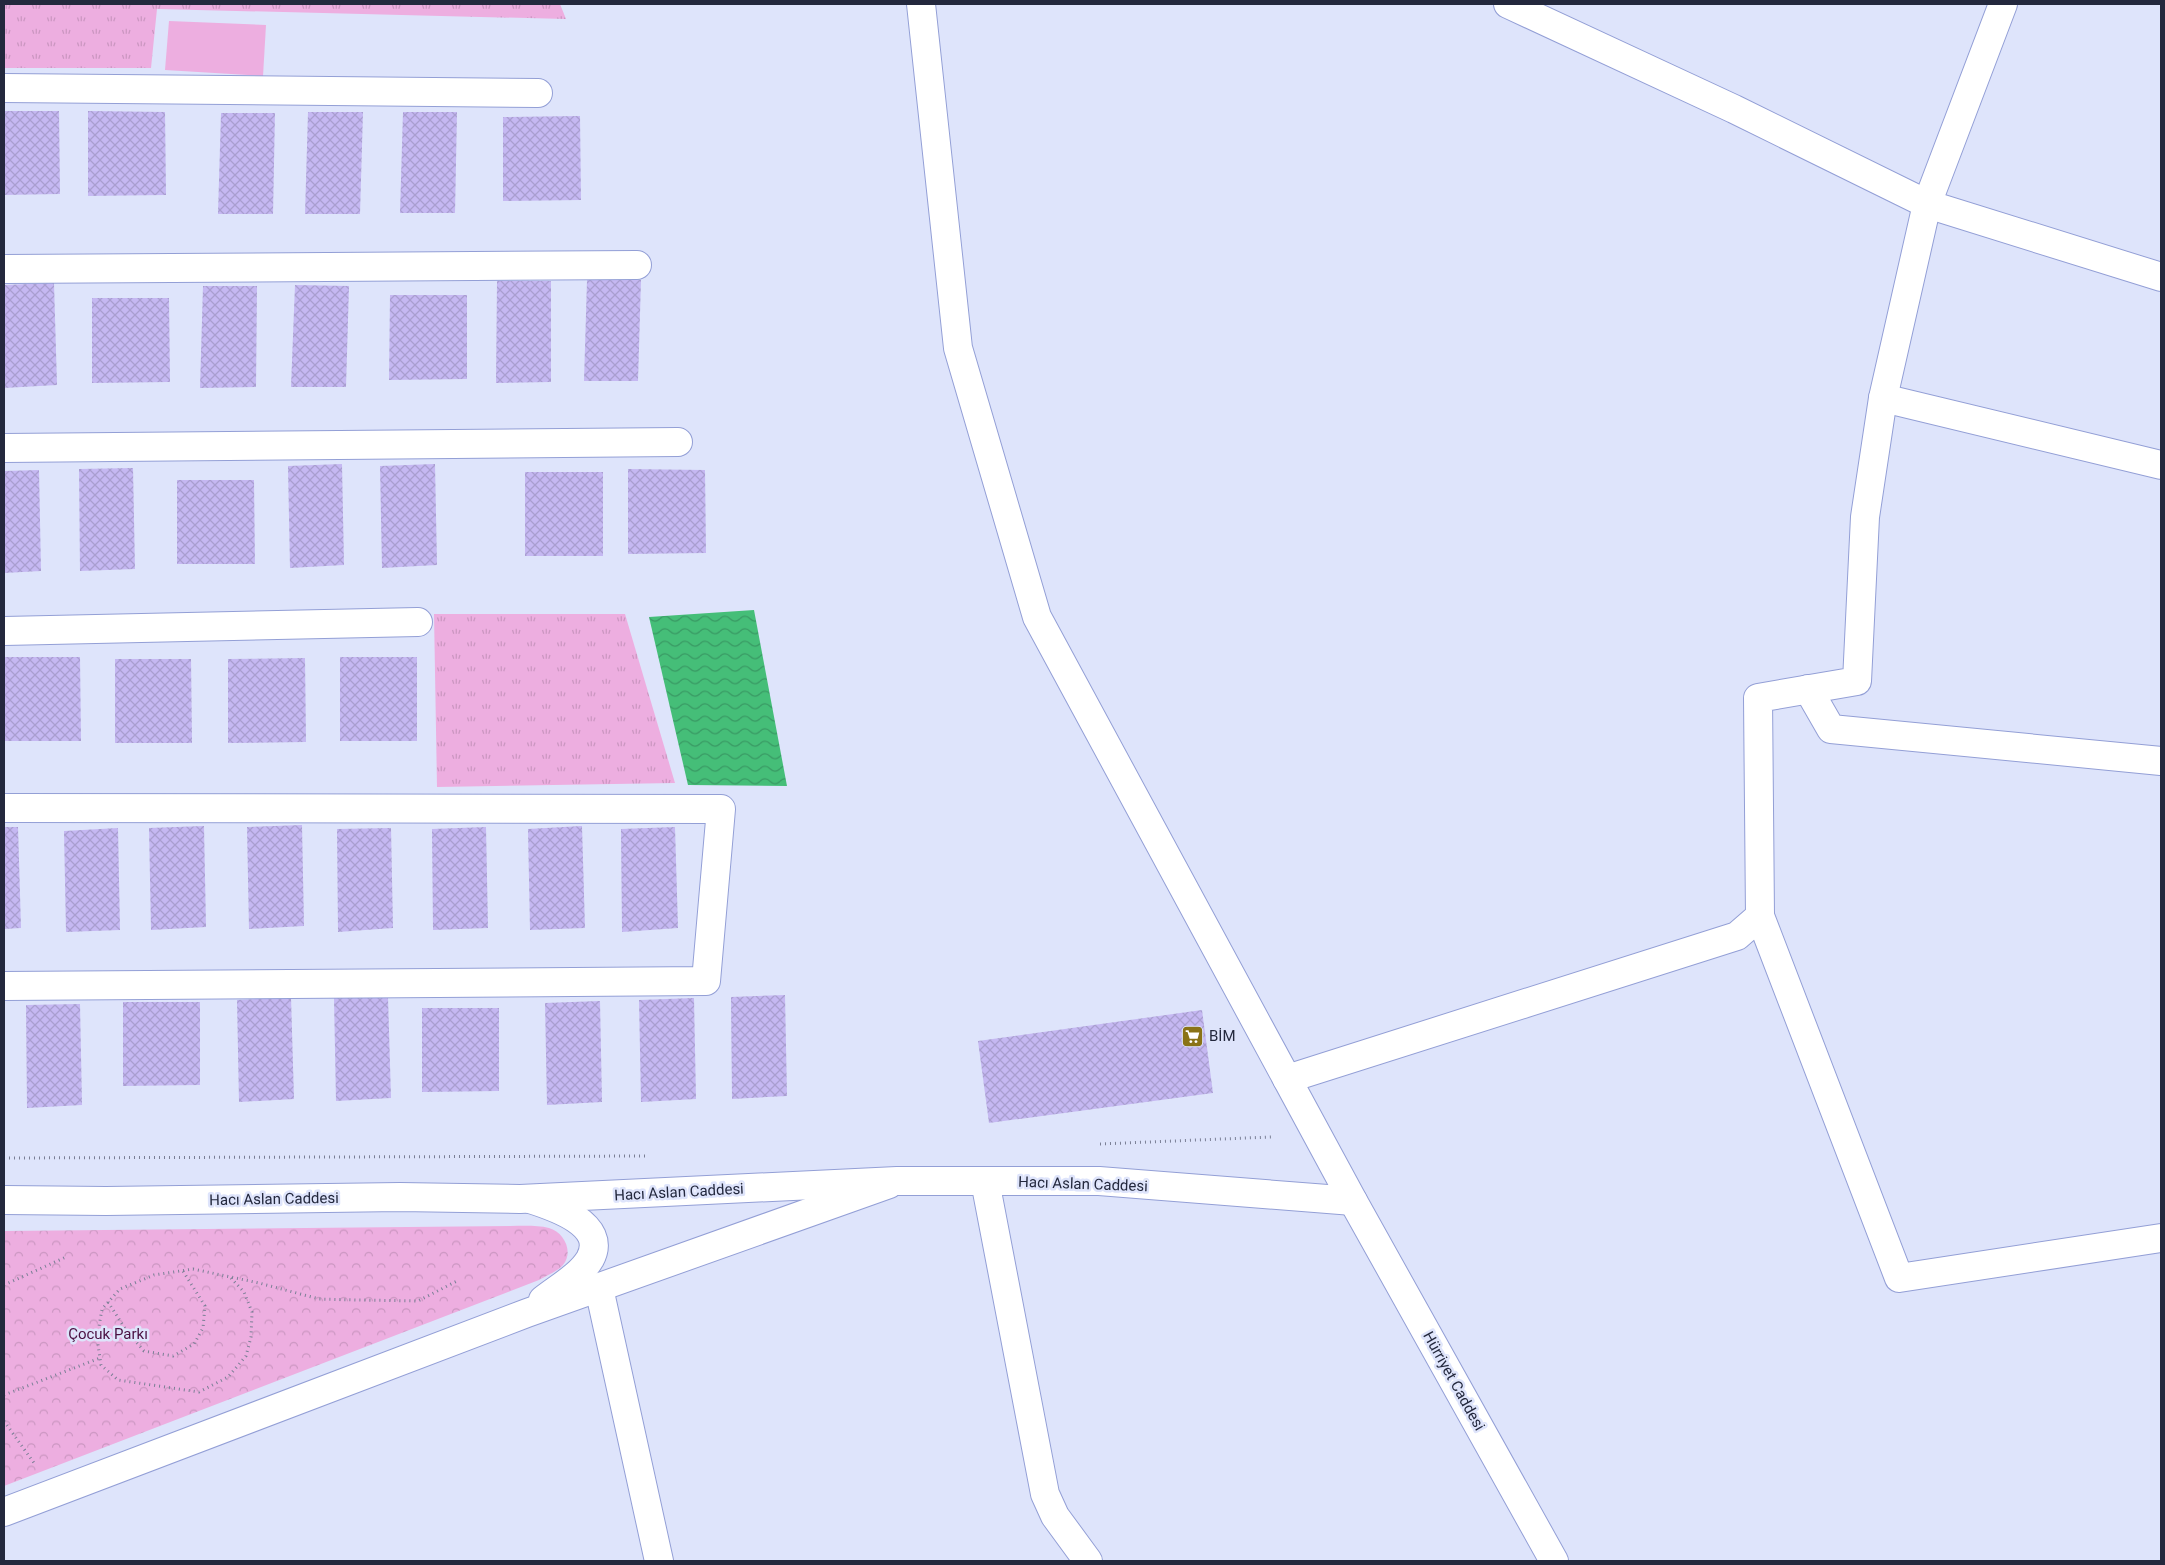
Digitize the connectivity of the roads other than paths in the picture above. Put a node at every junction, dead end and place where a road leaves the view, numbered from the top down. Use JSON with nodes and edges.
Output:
{"nodes":[{"id":1,"x":920,"y":4,"type":"edge"},
{"id":2,"x":1508,"y":4,"type":"edge"},
{"id":3,"x":2003,"y":4,"type":"edge"},
{"id":4,"x":4,"y":88,"type":"edge"},
{"id":5,"x":538,"y":92,"type":"dead end"},
{"id":6,"x":1928,"y":204,"type":"junction"},
{"id":7,"x":636,"y":265,"type":"dead end"},
{"id":8,"x":4,"y":269,"type":"edge"},
{"id":9,"x":2161,"y":278,"type":"edge"},
{"id":10,"x":1882,"y":398,"type":"junction"},
{"id":11,"x":678,"y":442,"type":"dead end"},
{"id":12,"x":4,"y":448,"type":"edge"},
{"id":13,"x":2161,"y":465,"type":"edge"},
{"id":14,"x":418,"y":622,"type":"dead end"},
{"id":15,"x":4,"y":630,"type":"edge"},
{"id":16,"x":1808,"y":689,"type":"junction"},
{"id":17,"x":2161,"y":761,"type":"edge"},
{"id":18,"x":4,"y":808,"type":"edge"},
{"id":19,"x":1760,"y":916,"type":"junction"},
{"id":20,"x":4,"y":986,"type":"edge"},
{"id":21,"x":1287,"y":1079,"type":"junction"},
{"id":22,"x":897,"y":1181,"type":"junction"},
{"id":23,"x":985,"y":1182,"type":"junction"},
{"id":24,"x":527,"y":1198,"type":"junction"},
{"id":25,"x":4,"y":1200,"type":"edge"},
{"id":26,"x":1353,"y":1201,"type":"junction"},
{"id":27,"x":2161,"y":1238,"type":"edge"},
{"id":28,"x":599,"y":1288,"type":"junction"},
{"id":29,"x":527,"y":1313,"type":"junction"},
{"id":30,"x":4,"y":1512,"type":"edge"},
{"id":31,"x":660,"y":1561,"type":"edge"},
{"id":32,"x":1088,"y":1561,"type":"edge"},
{"id":33,"x":1554,"y":1561,"type":"edge"}],
"edges":[{"from":1,"to":21,"type":"street","name":"Hürriyet Caddesi"},
{"from":2,"to":6,"type":"street"},
{"from":3,"to":6,"type":"street"},
{"from":4,"to":5,"type":"street"},
{"from":6,"to":9,"type":"street"},
{"from":6,"to":10,"type":"street"},
{"from":7,"to":8,"type":"street"},
{"from":10,"to":13,"type":"street"},
{"from":10,"to":16,"type":"street"},
{"from":11,"to":12,"type":"street"},
{"from":14,"to":15,"type":"street"},
{"from":16,"to":17,"type":"street"},
{"from":16,"to":19,"type":"street"},
{"from":18,"to":20,"type":"street"},
{"from":19,"to":21,"type":"street"},
{"from":19,"to":27,"type":"street"},
{"from":21,"to":26,"type":"street","name":"Hürriyet Caddesi"},
{"from":22,"to":23,"type":"street","name":"Hacı Aslan Caddesi"},
{"from":22,"to":24,"type":"street","name":"Hacı Aslan Caddesi"},
{"from":22,"to":28,"type":"street"},
{"from":23,"to":26,"type":"street","name":"Hacı Aslan Caddesi"},
{"from":23,"to":32,"type":"street"},
{"from":24,"to":25,"type":"street","name":"Hacı Aslan Caddesi"},
{"from":24,"to":29,"type":"street"},
{"from":26,"to":33,"type":"street","name":"Hürriyet Caddesi"},
{"from":28,"to":29,"type":"street"},
{"from":28,"to":31,"type":"street"},
{"from":29,"to":30,"type":"street"}]}
